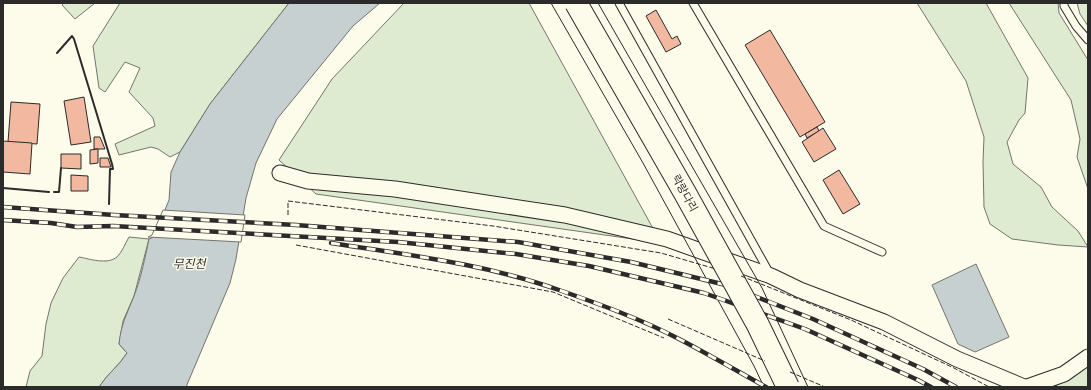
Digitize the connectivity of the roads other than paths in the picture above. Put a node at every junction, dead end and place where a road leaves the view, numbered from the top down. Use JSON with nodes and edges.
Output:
{"nodes":[{"id":1,"x":576,"y":3,"type":"edge"},
{"id":2,"x":619,"y":3,"type":"edge"},
{"id":3,"x":693,"y":3,"type":"edge"},
{"id":4,"x":1064,"y":3,"type":"edge"},
{"id":5,"x":1088,"y":40,"type":"edge"},
{"id":6,"x":280,"y":173,"type":"dead end"},
{"id":7,"x":882,"y":252,"type":"dead end"},
{"id":8,"x":771,"y":276,"type":"junction"},
{"id":9,"x":1088,"y":357,"type":"edge"},
{"id":10,"x":788,"y":387,"type":"edge"},
{"id":11,"x":1026,"y":387,"type":"edge"}],
"edges":[{"from":1,"to":10,"type":"main road","name":"락랑다리","bridge":true},
{"from":2,"to":8,"type":"lane"},
{"from":3,"to":7,"type":"lane"},
{"from":4,"to":5,"type":"lane"},
{"from":6,"to":8,"type":"street"},
{"from":8,"to":11,"type":"street"},
{"from":9,"to":11,"type":"street"}]}
